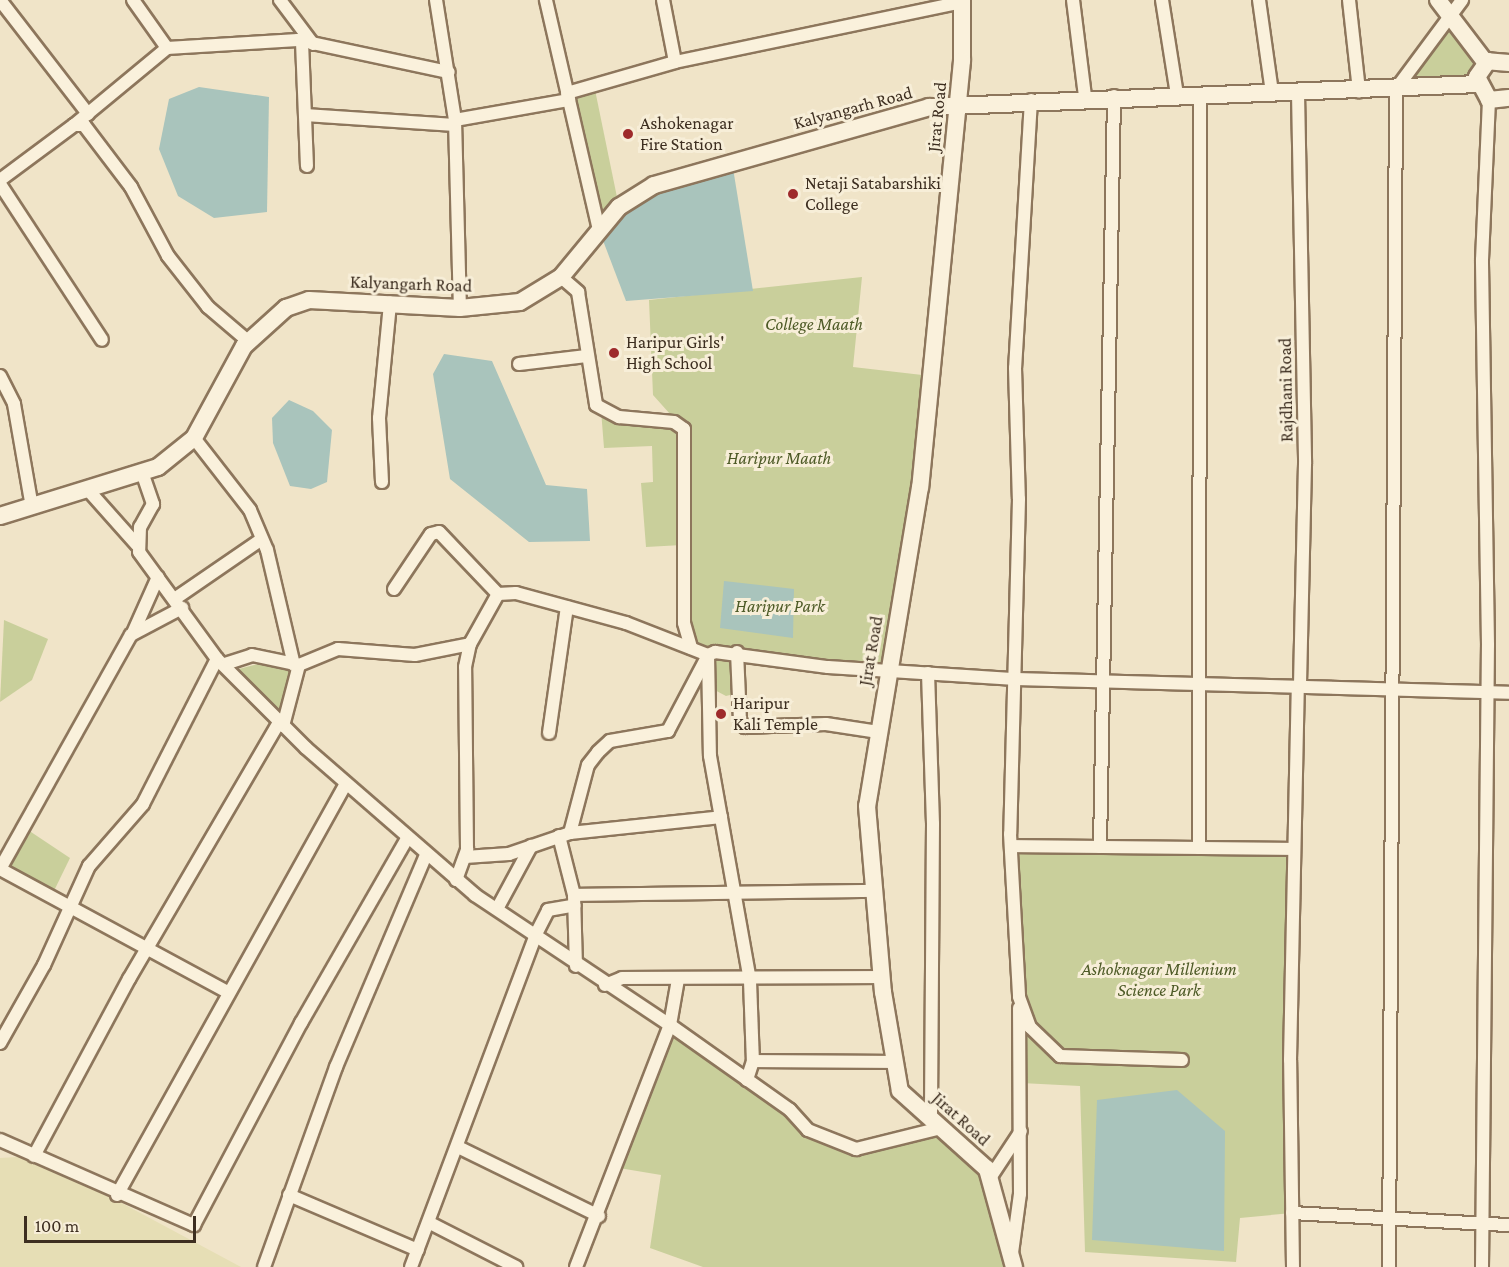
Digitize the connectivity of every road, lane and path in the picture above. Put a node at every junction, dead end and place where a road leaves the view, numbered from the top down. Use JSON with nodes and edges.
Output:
{"nodes":[{"id":1,"x":0,"y":0,"type":"edge"},
{"id":2,"x":133,"y":0,"type":"edge"},
{"id":3,"x":280,"y":0,"type":"edge"},
{"id":4,"x":436,"y":0,"type":"edge"},
{"id":5,"x":546,"y":0,"type":"edge"},
{"id":6,"x":663,"y":0,"type":"edge"},
{"id":7,"x":1073,"y":0,"type":"edge"},
{"id":8,"x":1162,"y":0,"type":"edge"},
{"id":9,"x":1259,"y":0,"type":"edge"},
{"id":10,"x":1349,"y":0,"type":"edge"},
{"id":11,"x":1438,"y":0,"type":"edge"},
{"id":12,"x":1462,"y":0,"type":"edge"},
{"id":13,"x":962,"y":1,"type":"edge"},
{"id":14,"x":1451,"y":16,"type":"junction"},
{"id":15,"x":308,"y":43,"type":"junction"},
{"id":16,"x":167,"y":48,"type":"junction"},
{"id":17,"x":675,"y":62,"type":"junction"},
{"id":18,"x":1485,"y":63,"type":"junction"},
{"id":19,"x":1509,"y":63,"type":"edge"},
{"id":20,"x":449,"y":72,"type":"junction"},
{"id":21,"x":1477,"y":84,"type":"junction"},
{"id":22,"x":1396,"y":89,"type":"junction"},
{"id":23,"x":1359,"y":91,"type":"junction"},
{"id":24,"x":1272,"y":93,"type":"junction"},
{"id":25,"x":1298,"y":93,"type":"junction"},
{"id":26,"x":1200,"y":95,"type":"junction"},
{"id":27,"x":1114,"y":96,"type":"junction"},
{"id":28,"x":1178,"y":96,"type":"junction"},
{"id":29,"x":568,"y":97,"type":"junction"},
{"id":30,"x":1085,"y":97,"type":"junction"},
{"id":31,"x":1509,"y":98,"type":"edge"},
{"id":32,"x":1031,"y":100,"type":"junction"},
{"id":33,"x":1489,"y":100,"type":"junction"},
{"id":34,"x":958,"y":104,"type":"junction"},
{"id":35,"x":88,"y":114,"type":"junction"},
{"id":36,"x":305,"y":115,"type":"junction"},
{"id":37,"x":455,"y":122,"type":"junction"},
{"id":38,"x":74,"y":125,"type":"junction"},
{"id":39,"x":307,"y":166,"type":"dead end"},
{"id":40,"x":0,"y":182,"type":"edge"},
{"id":41,"x":599,"y":230,"type":"junction"},
{"id":42,"x":561,"y":277,"type":"junction"},
{"id":43,"x":390,"y":303,"type":"junction"},
{"id":44,"x":460,"y":308,"type":"junction"},
{"id":45,"x":102,"y":340,"type":"dead end"},
{"id":46,"x":248,"y":341,"type":"junction"},
{"id":47,"x":587,"y":356,"type":"junction"},
{"id":48,"x":519,"y":364,"type":"dead end"},
{"id":49,"x":0,"y":376,"type":"edge"},
{"id":50,"x":194,"y":438,"type":"junction"},
{"id":51,"x":142,"y":475,"type":"junction"},
{"id":52,"x":382,"y":482,"type":"dead end"},
{"id":53,"x":89,"y":491,"type":"junction"},
{"id":54,"x":32,"y":507,"type":"junction"},
{"id":55,"x":0,"y":516,"type":"edge"},
{"id":56,"x":262,"y":539,"type":"junction"},
{"id":57,"x":137,"y":545,"type":"junction"},
{"id":58,"x":158,"y":577,"type":"junction"},
{"id":59,"x":394,"y":589,"type":"dead end"},
{"id":60,"x":498,"y":594,"type":"junction"},
{"id":61,"x":179,"y":603,"type":"junction"},
{"id":62,"x":567,"y":607,"type":"junction"},
{"id":63,"x":133,"y":633,"type":"junction"},
{"id":64,"x":470,"y":644,"type":"junction"},
{"id":65,"x":691,"y":648,"type":"junction"},
{"id":66,"x":737,"y":652,"type":"junction"},
{"id":67,"x":708,"y":655,"type":"junction"},
{"id":68,"x":221,"y":662,"type":"junction"},
{"id":69,"x":297,"y":665,"type":"junction"},
{"id":70,"x":886,"y":670,"type":"junction"},
{"id":71,"x":928,"y":673,"type":"junction"},
{"id":72,"x":1016,"y":679,"type":"junction"},
{"id":73,"x":1105,"y":681,"type":"junction"},
{"id":74,"x":1199,"y":684,"type":"junction"},
{"id":75,"x":1299,"y":687,"type":"junction"},
{"id":76,"x":1394,"y":691,"type":"junction"},
{"id":77,"x":1487,"y":692,"type":"junction"},
{"id":78,"x":1509,"y":693,"type":"edge"},
{"id":79,"x":281,"y":724,"type":"junction"},
{"id":80,"x":549,"y":732,"type":"dead end"},
{"id":81,"x":878,"y":732,"type":"junction"},
{"id":82,"x":346,"y":783,"type":"junction"},
{"id":83,"x":721,"y":817,"type":"junction"},
{"id":84,"x":564,"y":834,"type":"junction"},
{"id":85,"x":407,"y":839,"type":"junction"},
{"id":86,"x":531,"y":846,"type":"junction"},
{"id":87,"x":1011,"y":846,"type":"junction"},
{"id":88,"x":1100,"y":847,"type":"junction"},
{"id":89,"x":1199,"y":848,"type":"junction"},
{"id":90,"x":1293,"y":849,"type":"junction"},
{"id":91,"x":426,"y":855,"type":"junction"},
{"id":92,"x":465,"y":857,"type":"junction"},
{"id":93,"x":0,"y":869,"type":"edge"},
{"id":94,"x":456,"y":880,"type":"junction"},
{"id":95,"x":874,"y":891,"type":"junction"},
{"id":96,"x":735,"y":897,"type":"junction"},
{"id":97,"x":574,"y":900,"type":"junction"},
{"id":98,"x":72,"y":908,"type":"junction"},
{"id":99,"x":497,"y":909,"type":"junction"},
{"id":100,"x":536,"y":934,"type":"junction"},
{"id":101,"x":146,"y":949,"type":"junction"},
{"id":102,"x":576,"y":966,"type":"junction"},
{"id":103,"x":882,"y":977,"type":"junction"},
{"id":104,"x":678,"y":979,"type":"junction"},
{"id":105,"x":750,"y":981,"type":"junction"},
{"id":106,"x":605,"y":985,"type":"junction"},
{"id":107,"x":226,"y":991,"type":"junction"},
{"id":108,"x":1018,"y":998,"type":"junction"},
{"id":109,"x":670,"y":1026,"type":"junction"},
{"id":110,"x":0,"y":1042,"type":"edge"},
{"id":111,"x":1182,"y":1060,"type":"dead end"},
{"id":112,"x":753,"y":1061,"type":"junction"},
{"id":113,"x":896,"y":1062,"type":"junction"},
{"id":114,"x":747,"y":1080,"type":"junction"},
{"id":115,"x":936,"y":1123,"type":"junction"},
{"id":116,"x":1021,"y":1131,"type":"junction"},
{"id":117,"x":0,"y":1140,"type":"edge"},
{"id":118,"x":458,"y":1147,"type":"junction"},
{"id":119,"x":34,"y":1156,"type":"junction"},
{"id":120,"x":990,"y":1178,"type":"junction"},
{"id":121,"x":117,"y":1195,"type":"junction"},
{"id":122,"x":289,"y":1195,"type":"junction"},
{"id":123,"x":1293,"y":1213,"type":"junction"},
{"id":124,"x":599,"y":1216,"type":"junction"},
{"id":125,"x":1389,"y":1217,"type":"junction"},
{"id":126,"x":430,"y":1222,"type":"junction"},
{"id":127,"x":1482,"y":1224,"type":"junction"},
{"id":128,"x":1509,"y":1225,"type":"edge"},
{"id":129,"x":418,"y":1250,"type":"junction"},
{"id":130,"x":1014,"y":1264,"type":"edge"},
{"id":131,"x":264,"y":1267,"type":"edge"},
{"id":132,"x":411,"y":1267,"type":"edge"},
{"id":133,"x":516,"y":1267,"type":"edge"},
{"id":134,"x":576,"y":1267,"type":"edge"},
{"id":135,"x":1293,"y":1267,"type":"edge"},
{"id":136,"x":1389,"y":1267,"type":"edge"},
{"id":137,"x":1482,"y":1267,"type":"edge"}],
"edges":[{"from":1,"to":35,"type":"street"},
{"from":2,"to":16,"type":"street"},
{"from":3,"to":15,"type":"street"},
{"from":4,"to":20,"type":"street"},
{"from":5,"to":29,"type":"street"},
{"from":6,"to":17,"type":"street"},
{"from":7,"to":30,"type":"street"},
{"from":8,"to":28,"type":"street"},
{"from":9,"to":24,"type":"street"},
{"from":10,"to":23,"type":"street"},
{"from":11,"to":14,"type":"main road"},
{"from":12,"to":14,"type":"street"},
{"from":13,"to":17,"type":"street"},
{"from":13,"to":34,"type":"main road","name":"Jirat Road"},
{"from":14,"to":18,"type":"main road"},
{"from":14,"to":22,"type":"street"},
{"from":15,"to":16,"type":"street"},
{"from":15,"to":20,"type":"street"},
{"from":15,"to":36,"type":"street"},
{"from":16,"to":35,"type":"street"},
{"from":17,"to":29,"type":"street"},
{"from":18,"to":19,"type":"main road"},
{"from":18,"to":21,"type":"main road"},
{"from":20,"to":37,"type":"street"},
{"from":21,"to":22,"type":"main road","name":"Kalyangarh Road"},
{"from":21,"to":33,"type":"main road"},
{"from":22,"to":23,"type":"main road","name":"Kalyangarh Road"},
{"from":22,"to":76,"type":"street"},
{"from":23,"to":25,"type":"main road","name":"Kalyangarh Road"},
{"from":24,"to":25,"type":"main road","name":"Kalyangarh Road"},
{"from":24,"to":26,"type":"main road","name":"Kalyangarh Road"},
{"from":25,"to":75,"type":"street","name":"Rajdhani Road"},
{"from":26,"to":28,"type":"main road","name":"Kalyangarh Road"},
{"from":26,"to":74,"type":"street"},
{"from":27,"to":28,"type":"main road","name":"Kalyangarh Road"},
{"from":27,"to":30,"type":"main road","name":"Kalyangarh Road"},
{"from":27,"to":73,"type":"street"},
{"from":29,"to":37,"type":"street"},
{"from":29,"to":41,"type":"street"},
{"from":30,"to":32,"type":"main road","name":"Kalyangarh Road"},
{"from":31,"to":33,"type":"main road"},
{"from":32,"to":34,"type":"main road","name":"Kalyangarh Road"},
{"from":32,"to":72,"type":"street"},
{"from":33,"to":77,"type":"street"},
{"from":34,"to":41,"type":"main road","name":"Kalyangarh Road"},
{"from":34,"to":70,"type":"main road","name":"Jirat Road"},
{"from":35,"to":38,"type":"street"},
{"from":36,"to":37,"type":"street"},
{"from":36,"to":39,"type":"street"},
{"from":37,"to":44,"type":"street"},
{"from":38,"to":40,"type":"street"},
{"from":38,"to":46,"type":"street"},
{"from":40,"to":45,"type":"street"},
{"from":41,"to":42,"type":"main road","name":"Kalyangarh Road"},
{"from":42,"to":44,"type":"main road","name":"Kalyangarh Road"},
{"from":42,"to":47,"type":"street"},
{"from":43,"to":44,"type":"main road","name":"Kalyangarh Road"},
{"from":43,"to":46,"type":"main road","name":"Kalyangarh Road"},
{"from":43,"to":52,"type":"street"},
{"from":46,"to":50,"type":"main road","name":"Kalyangarh Road"},
{"from":47,"to":48,"type":"street"},
{"from":47,"to":65,"type":"street"},
{"from":49,"to":54,"type":"street"},
{"from":50,"to":51,"type":"main road","name":"Kalyangarh Road"},
{"from":50,"to":56,"type":"street"},
{"from":51,"to":53,"type":"main road","name":"Kalyangarh Road"},
{"from":51,"to":57,"type":"street"},
{"from":53,"to":54,"type":"main road","name":"Kalyangarh Road"},
{"from":53,"to":57,"type":"street"},
{"from":54,"to":55,"type":"main road","name":"Kalyangarh Road"},
{"from":56,"to":61,"type":"street"},
{"from":56,"to":69,"type":"street"},
{"from":57,"to":58,"type":"street"},
{"from":58,"to":61,"type":"street"},
{"from":58,"to":63,"type":"street"},
{"from":59,"to":60,"type":"street"},
{"from":60,"to":62,"type":"street"},
{"from":60,"to":64,"type":"street"},
{"from":61,"to":63,"type":"street"},
{"from":61,"to":68,"type":"street"},
{"from":62,"to":65,"type":"street"},
{"from":62,"to":80,"type":"street"},
{"from":63,"to":93,"type":"street"},
{"from":64,"to":69,"type":"street"},
{"from":64,"to":92,"type":"street"},
{"from":65,"to":67,"type":"street"},
{"from":66,"to":67,"type":"street"},
{"from":66,"to":70,"type":"street"},
{"from":66,"to":81,"type":"street"},
{"from":67,"to":83,"type":"street"},
{"from":67,"to":84,"type":"street"},
{"from":68,"to":69,"type":"street"},
{"from":68,"to":79,"type":"street"},
{"from":68,"to":98,"type":"street"},
{"from":69,"to":79,"type":"street"},
{"from":70,"to":71,"type":"street"},
{"from":70,"to":81,"type":"main road","name":"Jirat Road"},
{"from":71,"to":72,"type":"street"},
{"from":71,"to":115,"type":"street"},
{"from":72,"to":73,"type":"street"},
{"from":72,"to":87,"type":"street"},
{"from":73,"to":74,"type":"street"},
{"from":73,"to":88,"type":"street"},
{"from":74,"to":75,"type":"street"},
{"from":74,"to":89,"type":"street"},
{"from":75,"to":76,"type":"street"},
{"from":75,"to":90,"type":"street","name":"Rajdhani Road"},
{"from":76,"to":77,"type":"street"},
{"from":76,"to":125,"type":"street"},
{"from":77,"to":78,"type":"street"},
{"from":77,"to":127,"type":"street"},
{"from":79,"to":82,"type":"street"},
{"from":79,"to":101,"type":"street"},
{"from":81,"to":95,"type":"main road","name":"Jirat Road"},
{"from":82,"to":85,"type":"street"},
{"from":82,"to":107,"type":"street"},
{"from":83,"to":84,"type":"street"},
{"from":83,"to":96,"type":"street"},
{"from":84,"to":86,"type":"street"},
{"from":84,"to":97,"type":"street"},
{"from":85,"to":91,"type":"street"},
{"from":85,"to":121,"type":"street"},
{"from":86,"to":92,"type":"street"},
{"from":86,"to":99,"type":"street"},
{"from":87,"to":88,"type":"street"},
{"from":87,"to":108,"type":"street"},
{"from":88,"to":89,"type":"street"},
{"from":89,"to":90,"type":"street"},
{"from":90,"to":123,"type":"street","name":"Rajdhani Road"},
{"from":91,"to":94,"type":"street"},
{"from":91,"to":122,"type":"street"},
{"from":92,"to":94,"type":"street"},
{"from":93,"to":98,"type":"street"},
{"from":94,"to":99,"type":"street"},
{"from":95,"to":96,"type":"street"},
{"from":95,"to":103,"type":"main road","name":"Jirat Road"},
{"from":96,"to":97,"type":"street"},
{"from":96,"to":105,"type":"street"},
{"from":97,"to":100,"type":"street"},
{"from":97,"to":102,"type":"street"},
{"from":98,"to":101,"type":"street"},
{"from":98,"to":110,"type":"street"},
{"from":99,"to":100,"type":"street"},
{"from":100,"to":102,"type":"street"},
{"from":100,"to":118,"type":"street"},
{"from":101,"to":107,"type":"street"},
{"from":101,"to":119,"type":"street"},
{"from":102,"to":106,"type":"street"},
{"from":103,"to":105,"type":"street"},
{"from":103,"to":113,"type":"main road","name":"Jirat Road"},
{"from":104,"to":105,"type":"street"},
{"from":104,"to":106,"type":"street"},
{"from":104,"to":109,"type":"street"},
{"from":105,"to":112,"type":"street"},
{"from":106,"to":109,"type":"street"},
{"from":107,"to":121,"type":"street"},
{"from":108,"to":111,"type":"street"},
{"from":108,"to":116,"type":"street"},
{"from":109,"to":114,"type":"street"},
{"from":109,"to":124,"type":"street"},
{"from":112,"to":113,"type":"street"},
{"from":112,"to":114,"type":"street"},
{"from":113,"to":115,"type":"main road","name":"Jirat Road"},
{"from":114,"to":115,"type":"street"},
{"from":115,"to":120,"type":"main road","name":"Jirat Road"},
{"from":116,"to":120,"type":"street"},
{"from":116,"to":130,"type":"street"},
{"from":117,"to":119,"type":"street"},
{"from":118,"to":124,"type":"street"},
{"from":118,"to":126,"type":"street"},
{"from":119,"to":121,"type":"street"},
{"from":120,"to":130,"type":"main road","name":"Jirat Road"},
{"from":122,"to":129,"type":"street"},
{"from":122,"to":131,"type":"street"},
{"from":123,"to":125,"type":"street"},
{"from":123,"to":135,"type":"street","name":"Rajdhani Road"},
{"from":124,"to":134,"type":"street"},
{"from":125,"to":127,"type":"street"},
{"from":125,"to":136,"type":"street"},
{"from":126,"to":129,"type":"street"},
{"from":126,"to":133,"type":"street"},
{"from":127,"to":128,"type":"street"},
{"from":127,"to":137,"type":"street"},
{"from":129,"to":132,"type":"street"}]}
